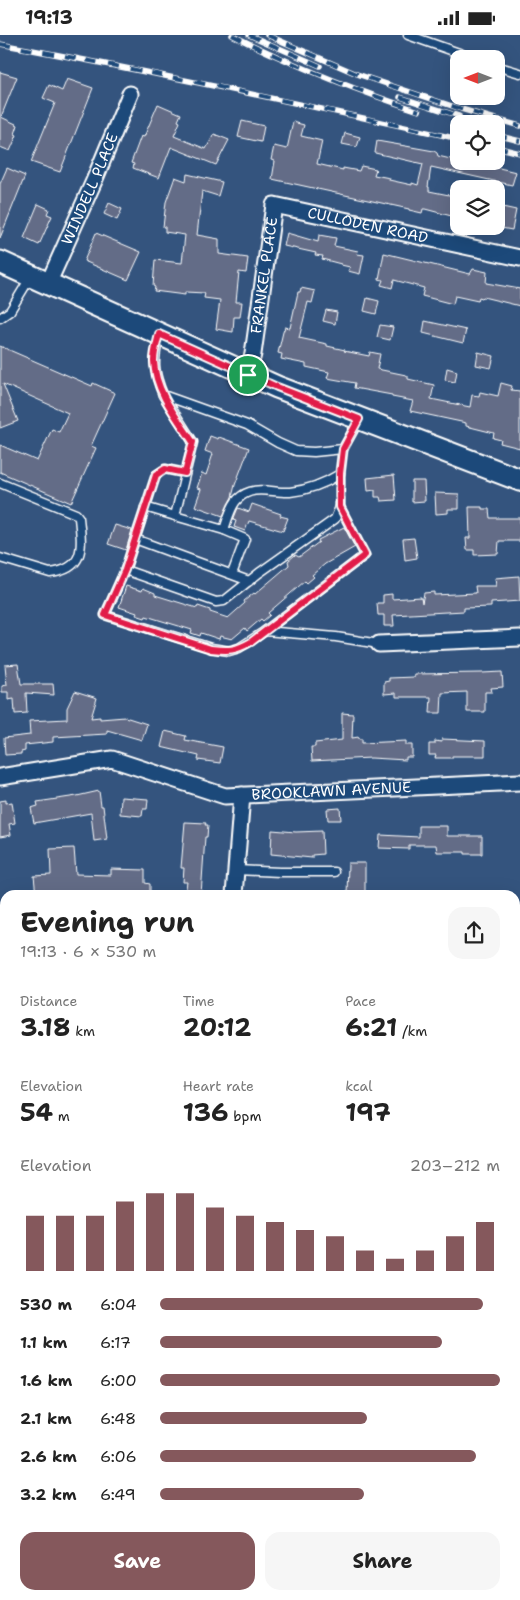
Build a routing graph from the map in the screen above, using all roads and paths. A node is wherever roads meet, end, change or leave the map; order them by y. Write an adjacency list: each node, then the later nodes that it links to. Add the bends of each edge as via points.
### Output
1 (408, 35): 2 (lane)
2 (450, 50)
3 (505, 69): 4 (lane)
4 (520, 73)
5 (130, 94): 9 (street, WINDELL PLACE, via 94,181)
6 (274, 205): 7 (street, CULLODEN ROAD); 12 (street, FRANKEL PLACE)
7 (520, 258)
8 (0, 262): 9 (street)
9 (39, 280): 10 (lane); 11 (street)
10 (0, 318)
11 (159, 334): 12 (street); 13 (lane, via 154,359)
12 (248, 375): 14 (street)
13 (163, 395): 15 (lane, via 247,425 296,451); 16 (lane, via 193,442)
14 (359, 419): 15 (lane); 18 (street)
15 (343, 449): 17 (lane)
16 (185, 473): 20 (lane, via 165,469 156,475); 22 (lane)
17 (340, 474): 21 (lane); 23 (lane, via 322,485 302,490 257,489 246,493 236,500)
18 (520, 480)
19 (0, 483): 25 (lane, via 76,514 81,551 74,564 50,573)
20 (145, 507): 22 (lane); 24 (lane)
21 (340, 507): 28 (lane, via 335,519); 29 (lane, via 365,555)
22 (175, 516): 23 (lane)
23 (224, 530): 27 (lane, via 245,539)
24 (135, 539): 26 (lane); 27 (lane)
25 (0, 558)
26 (125, 570): 28 (lane, via 216,602 224,601); 29 (lane, via 105,615 211,649 229,651 239,649)
27 (232, 574): 28 (lane)
28 (249, 581)
29 (266, 631): 31 (lane)
30 (520, 638): 31 (street)
31 (379, 644)
32 (0, 777): 34 (street, via 112,759 225,796)
33 (520, 782): 34 (street, BROOKLAWN AVENUE)
34 (242, 795): 35 (street, BROOKLAWN AVENUE)
35 (236, 869): 36 (lane); 37 (street, BROOKLAWN AVENUE)
36 (334, 872)
37 (234, 890)

